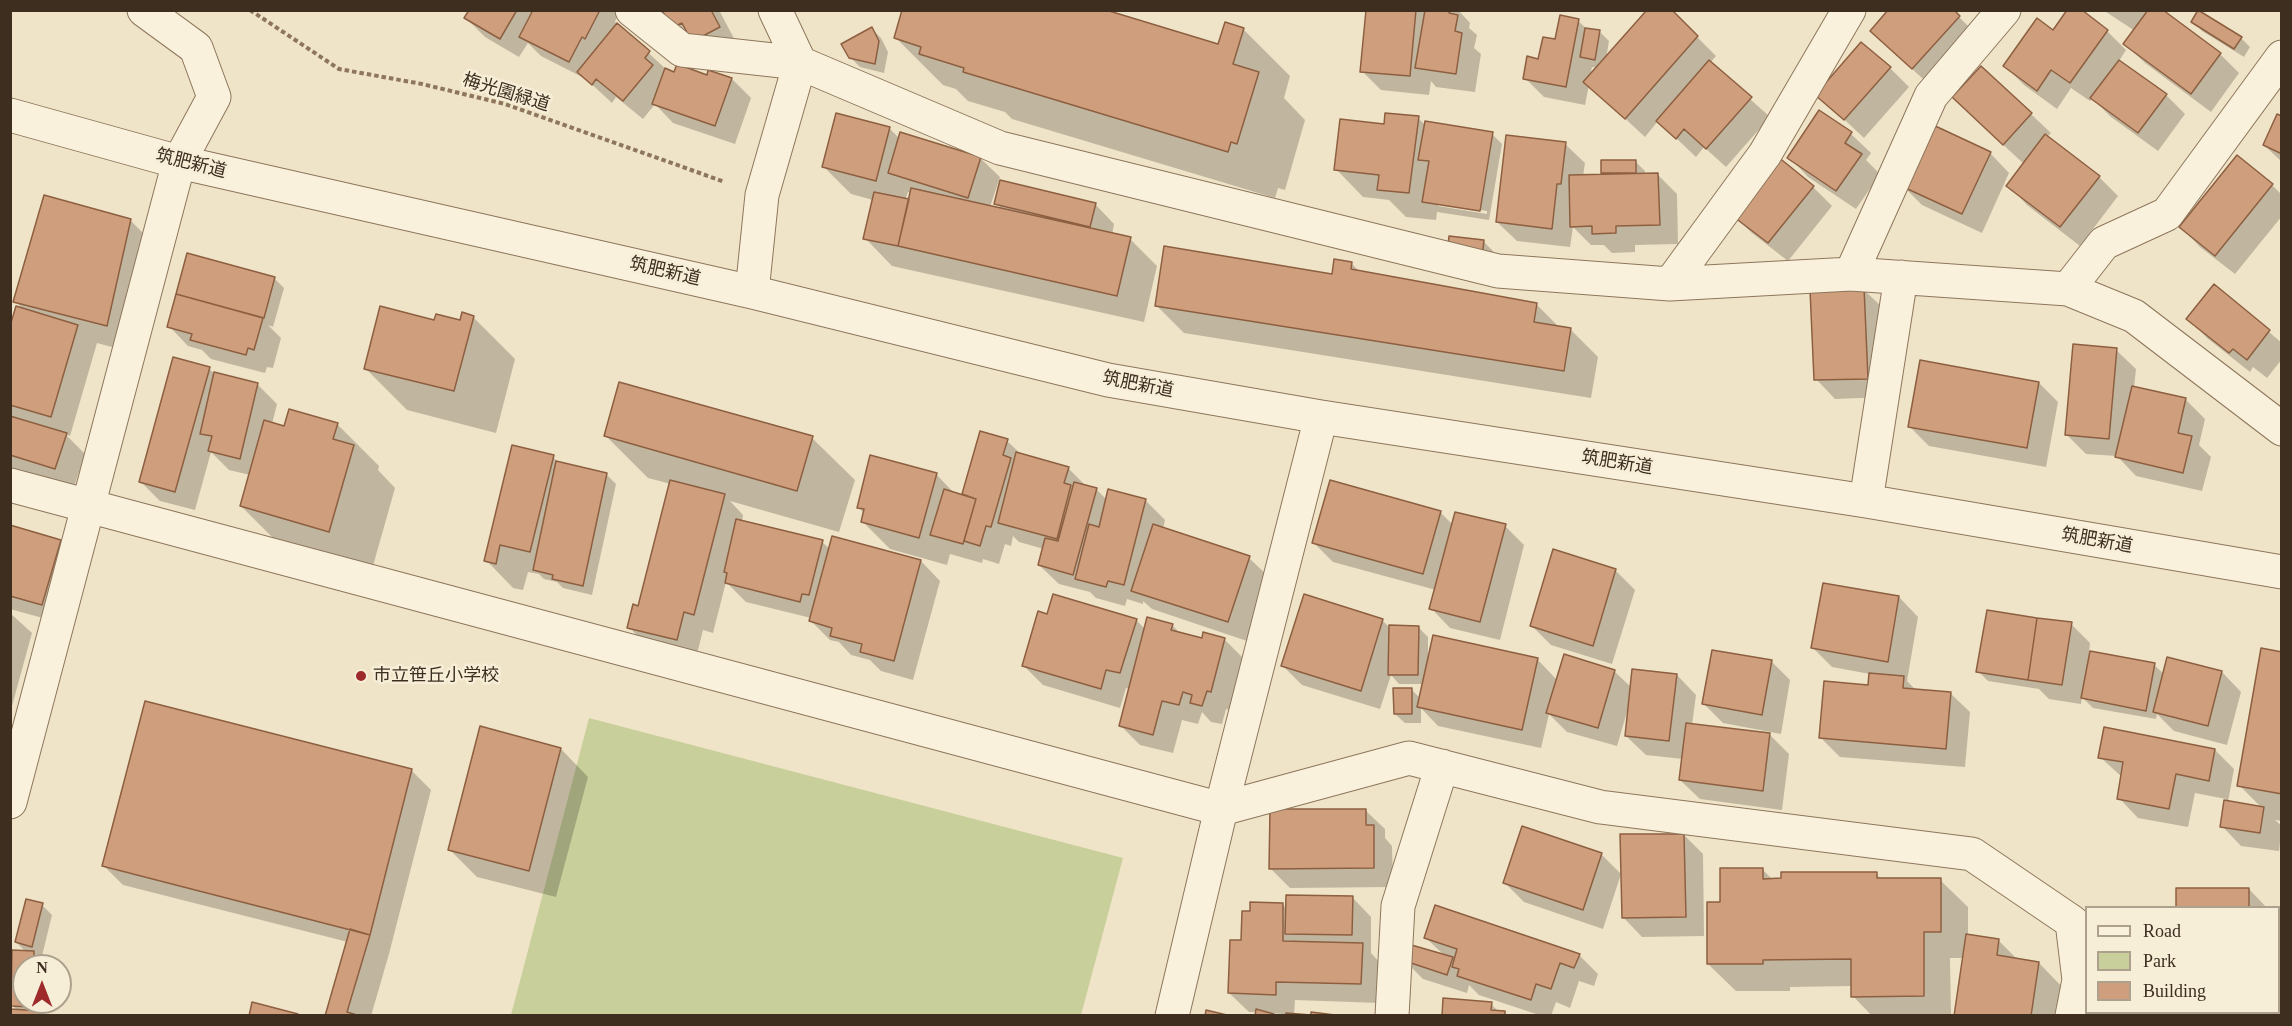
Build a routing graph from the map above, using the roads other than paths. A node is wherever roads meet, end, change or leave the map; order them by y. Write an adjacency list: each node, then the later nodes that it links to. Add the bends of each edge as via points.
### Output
1 (144, 10): 9 (street, via 196,48 214,98)
2 (632, 10): 7 (street, via 682,50)
3 (775, 10): 7 (street)
4 (1849, 10): 12 (street, via 1765,154)
5 (2004, 10): 10 (street, via 1931,96)
6 (2282, 57): 13 (street, via 2167,214 2104,243)
7 (800, 63): 12 (street, via 1000,148 1498,271); 14 (street, via 762,195)
8 (10, 115): 9 (street, 筑肥新道)
9 (179, 162): 14 (street, 筑肥新道); 19 (street)
10 (1851, 274): 11 (street); 12 (street)
11 (1901, 277): 13 (street); 18 (street)
12 (1670, 284)
13 (2068, 289): 16 (street, via 2134,316)
14 (752, 292): 15 (street, 筑肥新道, via 1108,380)
15 (1321, 417): 18 (street, 筑肥新道); 23 (street)
16 (2282, 429)
17 (10, 485): 19 (street)
18 (1866, 501): 20 (street, 筑肥新道)
19 (89, 506): 22 (street); 23 (street)
20 (2282, 572)
21 (1442, 766): 23 (street, via 1409,758); 25 (street, via 1398,906); 26 (street, via 1600,807 1972,854 2072,922 2079,980)
22 (11, 801)
23 (1221, 808): 24 (street)
24 (1172, 1016)
25 (1392, 1016)
26 (2073, 1016)

